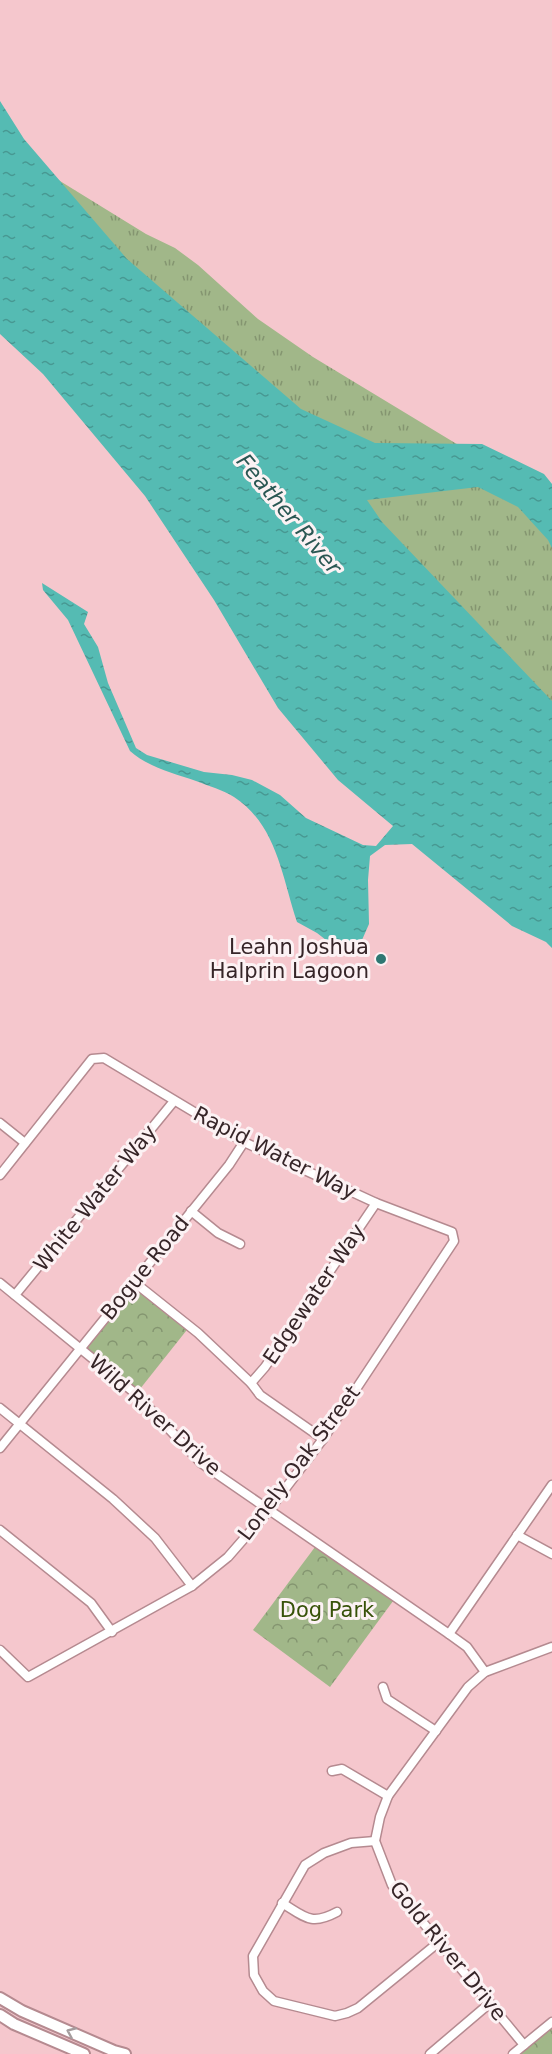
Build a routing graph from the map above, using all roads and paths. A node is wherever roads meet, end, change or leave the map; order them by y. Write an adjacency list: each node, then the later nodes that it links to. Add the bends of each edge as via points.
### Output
1 (174, 1101): 3 (street, Rapid Water Way); 4 (street, Rapid Water Way, via 105,1058 92,1059); 12 (street, White Water Way)
2 (0, 1123): 4 (street)
3 (244, 1142): 6 (street, Rapid Water Way); 7 (street, Bogue Road)
4 (25, 1143): 5 (street)
5 (0, 1175)
6 (376, 1203): 8 (street, Rapid Water Way); 14 (street, Edgewater Way)
7 (191, 1211): 9 (street, via 218,1233); 10 (street, Bogue Road)
8 (452, 1232): 17 (street, Lonely Oak Street, via 454,1241)
9 (240, 1244)
10 (134, 1282): 13 (street, Bogue Road); 14 (street, via 198,1333)
11 (0, 1283): 12 (street, Wild River Drive)
12 (15, 1295): 13 (street, Wild River Drive)
13 (80, 1348): 16 (street, Bogue Road); 20 (street, Wild River Drive, via 136,1394 201,1463)
14 (251, 1383): 17 (street, via 260,1395)
15 (0, 1408): 16 (street)
16 (20, 1424): 18 (street, Bogue Road); 24 (street, via 155,1538)
17 (323, 1439): 20 (street, Lonely Oak Street)
18 (0, 1448)
19 (552, 1485): 22 (street)
20 (269, 1510): 24 (street, Lonely Oak Street, via 228,1557); 26 (street, Wild River Drive)
21 (0, 1530): 25 (street, via 90,1603)
22 (517, 1535): 23 (street); 26 (street)
23 (552, 1554)
24 (192, 1586): 25 (street, Lonely Oak Street)
25 (112, 1632): 28 (street, Lonely Oak Street, via 28,1677)
26 (449, 1634): 29 (street, Wild River Drive, via 467,1647)
27 (552, 1647): 29 (street)
28 (0, 1650)
29 (485, 1672): 31 (street, via 468,1687)
30 (383, 1688): 31 (street, via 387,1699)
31 (436, 1731): 33 (street)
32 (332, 1771): 33 (street, via 342,1769)
33 (388, 1796): 34 (street)
34 (375, 1841): 35 (street, via 351,1843 305,1865); 37 (street, Gold River Drive, via 392,1885)
35 (282, 1903): 36 (street, via 307,1918 321,1920); 37 (street, via 253,1956 254,1975 274,2001 334,2016 358,2008)
36 (337, 1912)
37 (440, 1942): 39 (street, Gold River Drive)
38 (0, 1998): 44 (street, one-way to 38)
39 (490, 2003): 42 (street, Gold River Drive); 45 (street)
40 (0, 2015): 43 (street)
41 (552, 2022): 42 (street)
42 (525, 2045): 46 (street)
43 (84, 2054)
44 (125, 2054)
45 (430, 2054)
46 (513, 2054)

